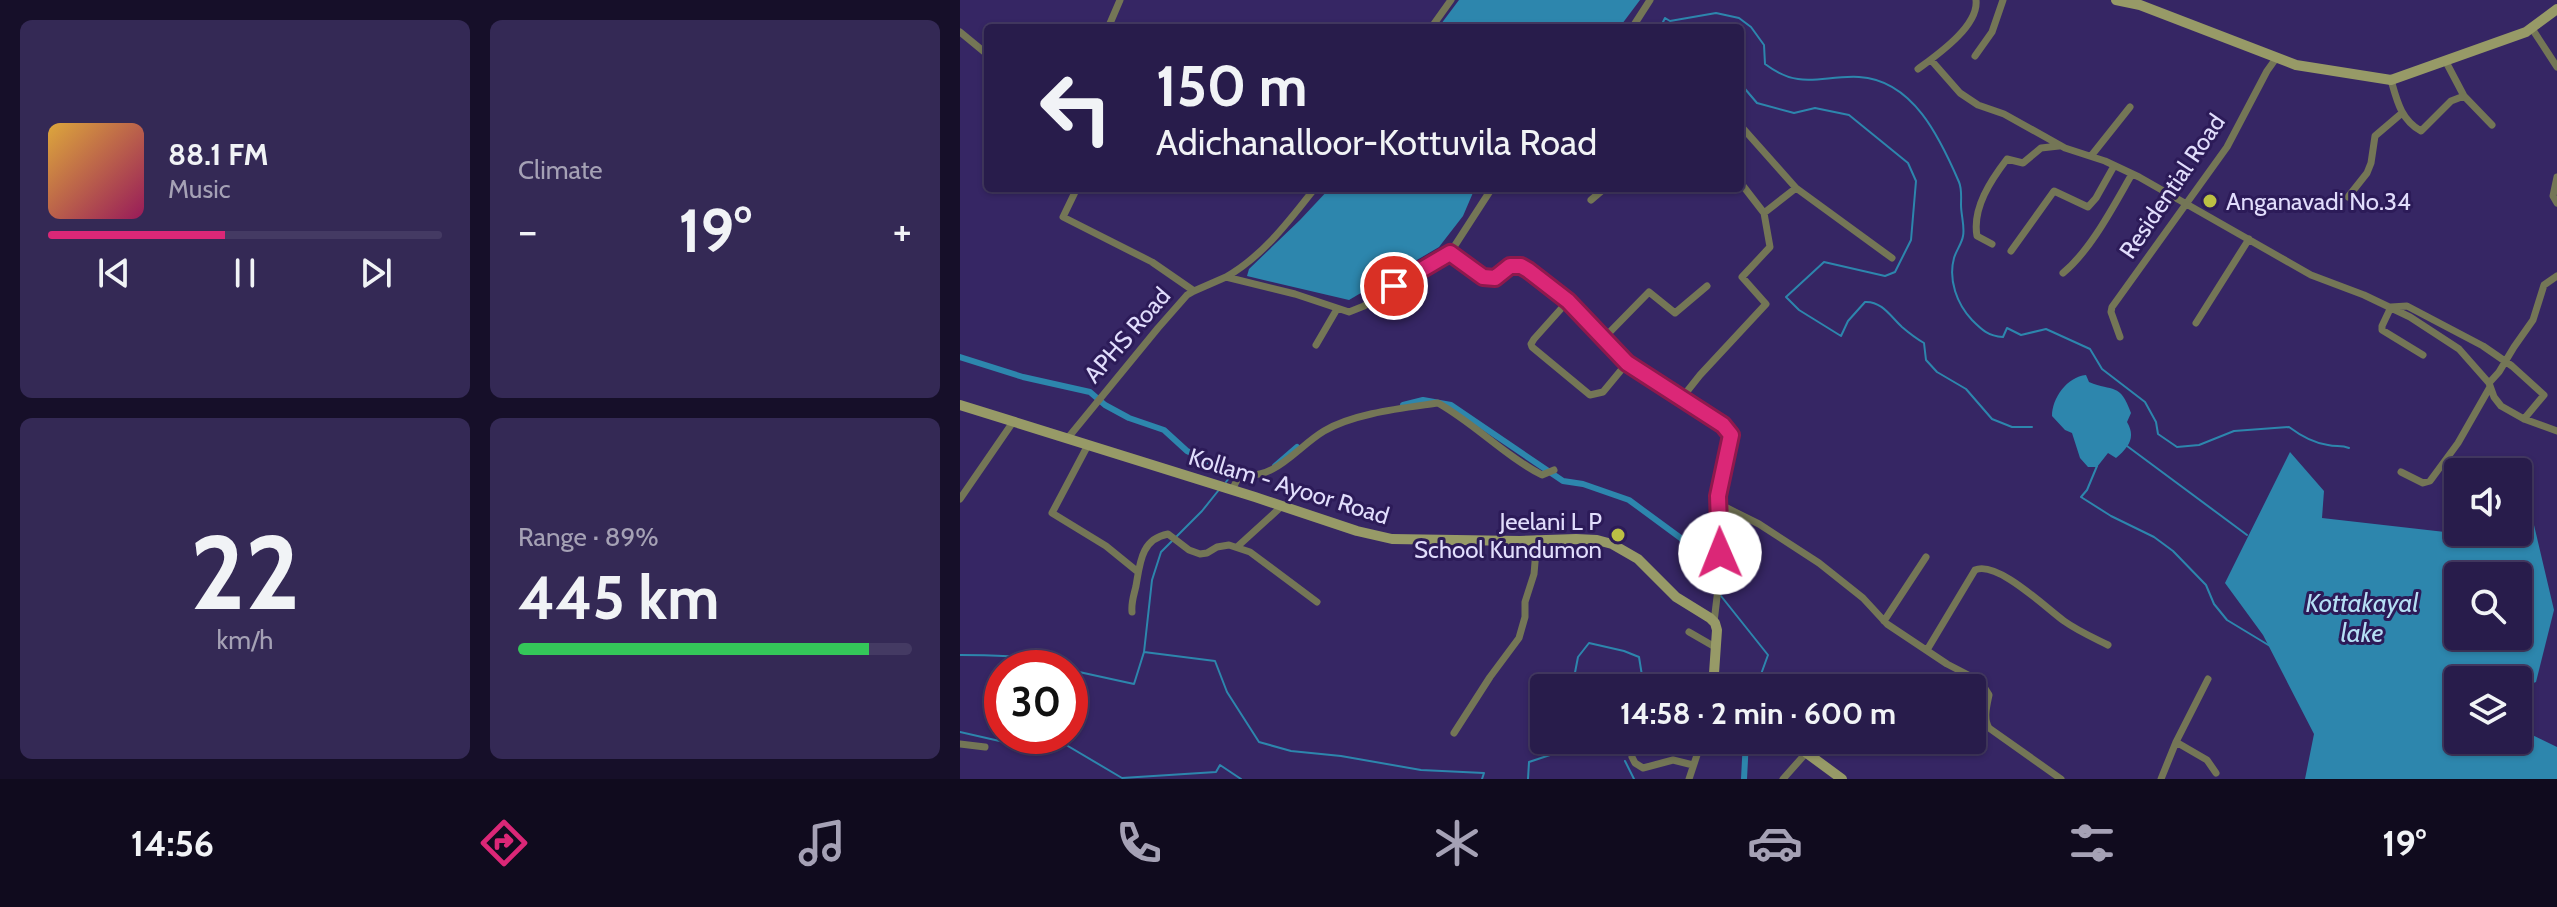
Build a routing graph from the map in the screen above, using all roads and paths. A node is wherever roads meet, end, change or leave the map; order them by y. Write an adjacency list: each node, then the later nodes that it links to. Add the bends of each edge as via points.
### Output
1 (1120, 0): 8 (street)
2 (1451, 0): 9 (street)
3 (1650, 0): 10 (street)
4 (1976, 0): 16 (street, via 1964,29)
5 (2003, 0): 14 (street, via 1992,32)
6 (2116, 0): 15 (main road)
7 (2557, 9): 11 (main road)
8 (1110, 24)
9 (1434, 24)
10 (1635, 24)
11 (2531, 27): 17 (main road); 18 (street)
12 (960, 32): 13 (street)
13 (984, 52)
14 (1975, 56)
15 (2277, 57): 20 (main road, via 2296,65); 39 (street, Residential Road, via 2227,147)
16 (1931, 60): 19 (street); 26 (street, via 1978,105)
17 (2445, 60): 20 (main road); 21 (street)
18 (2557, 67)
19 (1918, 69)
20 (2391, 80): 23 (street)
21 (2464, 96): 23 (street, via 2451,101 2421,131); 24 (street)
22 (2130, 107): 27 (street)
23 (2402, 113): 37 (street, via 2377,133 2367,173)
24 (2492, 125)
25 (1744, 130): 32 (street)
26 (2061, 146): 27 (street); 43 (street, via 2041,148 2023,163 2007,159 1988,184 1975,225 1977,236)
27 (2091, 156): 28 (street)
28 (2114, 166): 29 (street); 44 (street, via 2088,207 2054,191)
29 (2132, 174): 39 (street); 47 (street, via 2092,239)
30 (2557, 177): 40 (street)
31 (1744, 187): 41 (street)
32 (1796, 188): 41 (street); 46 (street)
33 (1075, 192): 51 (street, via 1063,217 1152,262)
34 (1312, 192): 49 (street, APHS Road, via 1259,253)
35 (1489, 192): 45 (street)
36 (1600, 192): 38 (street)
37 (2348, 197)
38 (1591, 200)
39 (2188, 203): 42 (street); 56 (street, Residential Road, via 2112,307)
40 (2557, 203)
41 (1764, 213): 63 (street, via 1770,247 1742,277 1766,304)
42 (2249, 239): 53 (street, via 2324,281); 55 (street)
43 (1992, 244)
44 (2011, 251)
45 (1450, 253): 52 (street, via 1483,277 1495,278 1510,266 1521,266); 54 (street, via 1356,310)
46 (1892, 258)
47 (2063, 273)
48 (2557, 276): 60 (street, via 2544,285 2533,320)
49 (1226, 277): 51 (street, APHS Road); 54 (street)
50 (1707, 286): 57 (street, via 1675,313 1649,292)
51 (1194, 291): 68 (street, APHS Road)
52 (1568, 301): 57 (street); 61 (street, via 1532,347 1590,395 1603,392)
53 (2391, 307): 59 (street, via 2382,330); 60 (street, via 2416,310); 62 (street, via 2459,349)
54 (1337, 309): 58 (street)
55 (2196, 323)
56 (2120, 337)
57 (1603, 339): 61 (street)
58 (1316, 345)
59 (2423, 355)
60 (2506, 362): 62 (street); 65 (street, via 2544,395)
61 (1627, 363): 63 (street)
62 (2490, 385): 65 (street, via 2501,406); 71 (street, via 2430,481)
63 (1681, 399): 74 (street, via 1731,435)
64 (960, 405): 66 (main road, Kollam - Ayoor Road)
65 (2524, 419): 67 (street)
66 (1013, 422): 68 (main road, Kollam - Ayoor Road); 73 (street)
67 (2557, 431)
68 (1067, 439): 69 (main road, Kollam - Ayoor Road)
69 (1088, 445): 72 (main road, Kollam - Ayoor Road); 79 (street, via 1052,513)
70 (1554, 470): 72 (street, via 1542,475 1529,469 1438,403 1352,419 1325,430 1267,473 1240,474)
71 (2401, 472)
72 (1232, 490): 75 (main road, Kollam - Ayoor Road)
73 (960, 499)
74 (1719, 504): 82 (street, via 1819,563); 83 (street)
75 (1282, 506): 76 (main road, Kollam - Ayoor Road, via 1392,539); 77 (street)
76 (1537, 539): 83 (main road, Kollam - Ayoor Road, via 1612,544); 90 (street, via 1519,638)
77 (1237, 547): 79 (street, via 1200,554 1168,534 1143,551); 80 (street)
78 (1926, 557): 82 (street)
79 (1138, 572): 81 (street)
80 (1317, 602)
81 (1132, 612)
82 (1884, 621): 87 (street)
83 (1714, 622): 86 (main road)
84 (1689, 632): 86 (street)
85 (2108, 645): 87 (street, via 2065,622 2017,584 1980,567)
86 (1715, 647): 88 (main road)
87 (1927, 650): 103 (street, via 1982,684 1989,695 1989,728)
88 (1714, 674)
89 (2208, 679): 91 (street)
90 (1454, 733)
91 (2176, 742): 99 (street, via 2207,760); 104 (street)
92 (960, 744): 93 (street)
93 (984, 747)
94 (1697, 754): 98 (street)
95 (1805, 754): 101 (street)
96 (1810, 754): 102 (main road)
97 (1632, 757): 98 (street, via 1643,768 1673,760)
98 (1693, 765): 100 (street)
99 (2216, 773)
100 (1689, 779)
101 (1783, 779)
102 (1842, 779)
103 (2061, 779)
104 (2161, 779)

